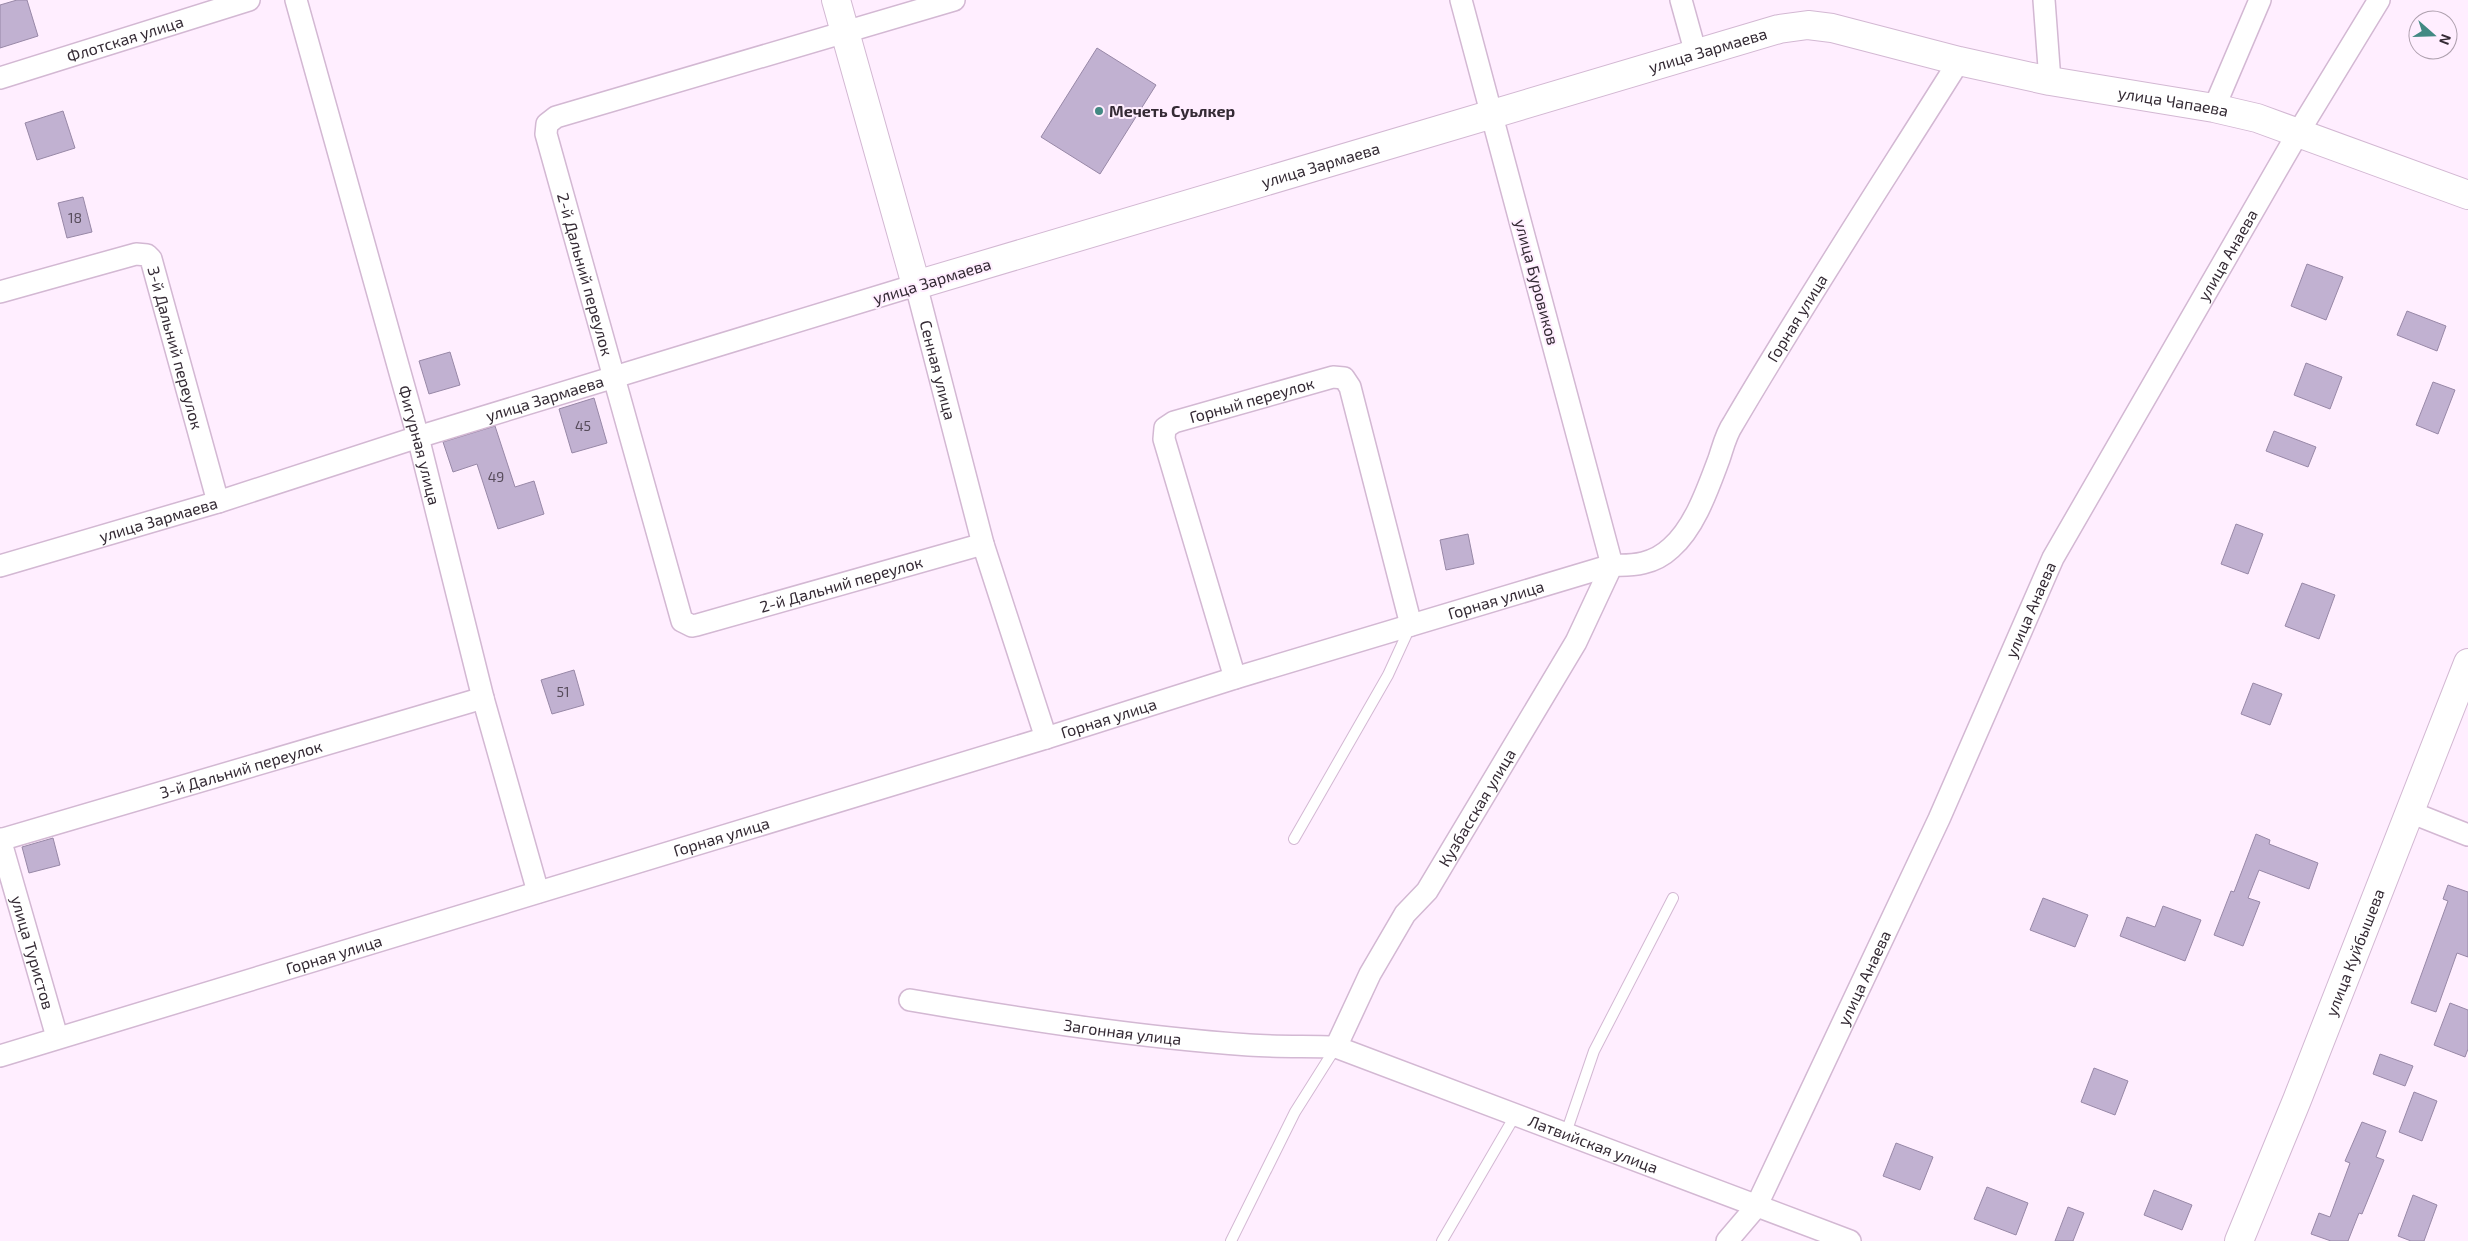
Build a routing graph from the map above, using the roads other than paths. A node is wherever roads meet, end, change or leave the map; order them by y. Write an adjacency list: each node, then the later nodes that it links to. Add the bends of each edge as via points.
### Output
1 (249, 0): 14 (street, Флотская улица)
2 (296, 0): 23 (street, Фигурная улица)
3 (836, 0): 10 (street, Сенная улица)
4 (954, 0): 10 (street, 2-й Дальний переулок)
5 (1461, 0): 17 (street, улица Буровиков)
6 (1681, 0): 12 (street)
7 (2044, 0): 15 (street)
8 (2260, 0): 16 (street)
9 (2379, 0): 18 (street, улица Анаева)
10 (846, 32): 20 (street, Сенная улица); 22 (street, 2-й Дальний переулок, via 556,117 548,124 546,134)
11 (1869, 38): 12 (street, улица Зармаева, via 1808,25 1779,29); 13 (street, улица Чапаева)
12 (1696, 54): 17 (street, улица Зармаева)
13 (1960, 61): 15 (street, улица Чапаева); 26 (street, Горная улица, via 1731,426 1712,479 1688,527 1672,548 1653,561 1631,566)
14 (0, 78)
15 (2050, 80): 16 (street, улица Чапаева)
16 (2214, 108): 18 (street, улица Чапаева, via 2257,118)
17 (1493, 116): 20 (street, улица Зармаева); 26 (street, улица Буровиков)
18 (2298, 133): 19 (street, улица Чапаева); 45 (street, улица Анаева, via 2053,558 1939,819)
19 (2468, 195)
20 (916, 285): 22 (street, улица Зармаева); 25 (street, Сенная улица)
21 (0, 292): 24 (street, 3-й Дальний переулок, via 136,254 147,255 151,259)
22 (614, 379): 23 (street, улица Зармаева); 25 (street, 2-й Дальний переулок, via 680,616 686,624 697,626)
23 (418, 437): 24 (street, улица Зармаева); 31 (street, Фигурная улица)
24 (218, 502): 27 (street, улица Зармаева)
25 (984, 544): 32 (street, Сенная улица)
26 (1612, 565): 28 (street, Горная улица); 41 (street, Кузбасская улица, via 1576,642 1427,892 1405,914 1370,974)
27 (0, 566)
28 (1411, 625): 30 (street, Горная улица); 30 (street, Горный переулок, via 1350,387 1344,378 1333,377 1174,422 1165,428 1164,439); 36 (lane, via 1388,675)
29 (2468, 663): 33 (street, улица Куйбышева)
30 (1234, 678): 32 (street, Горная улица)
31 (483, 698): 35 (street, 3-й Дальний переулок); 37 (street, Фигурная улица)
32 (1046, 738): 37 (street, Горная улица)
33 (2410, 812): 34 (street); 50 (street, улица Куйбышева)
34 (2468, 835)
35 (0, 839): 40 (street, улица Туристов)
36 (1294, 839)
37 (538, 892): 40 (street, Горная улица)
38 (1673, 898): 44 (lane, via 1594,1051)
39 (910, 1000): 41 (street, Загонная улица, via 1042,1022 1190,1041)
40 (57, 1037): 42 (street, Горная улица)
41 (1336, 1047): 43 (street, Латвийская улица); 46 (lane, via 1295,1112)
42 (0, 1056)
43 (1516, 1114): 44 (street, Латвийская улица); 47 (lane)
44 (1566, 1133): 45 (street, Латвийская улица)
45 (1756, 1207): 48 (street, улица Анаева); 49 (street, Латвийская улица)
46 (1232, 1241)
47 (1442, 1241)
48 (1727, 1241)
49 (1850, 1241)
50 (2239, 1241)

